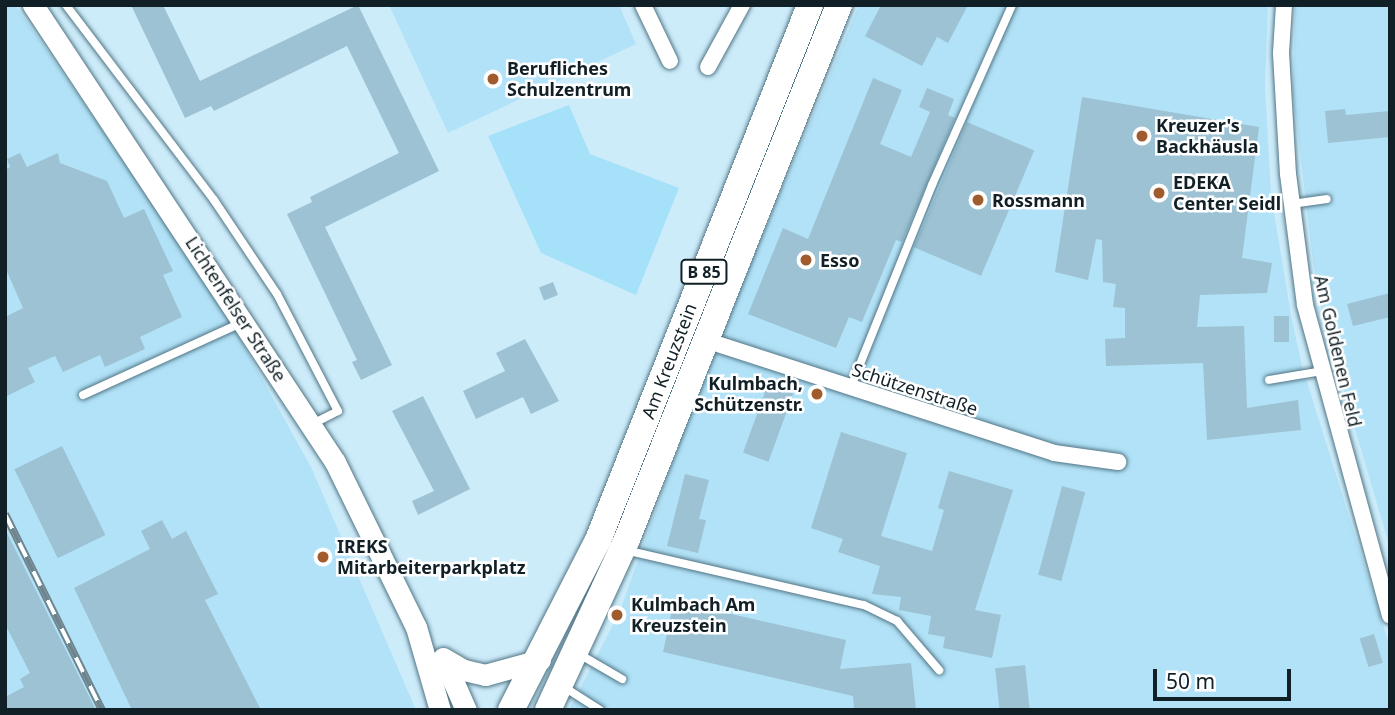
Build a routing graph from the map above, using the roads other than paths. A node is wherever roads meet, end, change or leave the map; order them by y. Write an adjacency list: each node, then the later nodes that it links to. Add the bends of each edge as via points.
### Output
1 (33, 5): 13 (street, Lichtenfelser Straße)
2 (66, 5): 19 (lane, via 214,200 277,295 338,411)
3 (643, 5): 9 (street)
4 (742, 5): 10 (street)
5 (810, 5): 26 (main road, Am Kreuzstein / B 85, via 598,540)
6 (839, 5): 14 (main road, Am Kreuzstein / B 85)
7 (1012, 5): 17 (lane, via 932,185)
8 (1284, 5): 12 (street, Am Goldenen Feld, via 1281,53)
9 (670, 61)
10 (708, 67)
11 (1327, 199): 12 (lane)
12 (1292, 204): 15 (street, Am Goldenen Feld, via 1305,305)
13 (243, 323): 18 (lane); 19 (street, Lichtenfelser Straße)
14 (705, 340): 17 (street, Schützenstraße); 21 (main road, Am Kreuzstein / B 85)
15 (1322, 371): 16 (lane); 22 (street, Am Goldenen Feld)
16 (1269, 380)
17 (850, 389): 20 (street, Schützenstraße, via 1054,453)
18 (83, 396)
19 (312, 424): 23 (street, Lichtenfelser Straße)
20 (1118, 462)
21 (622, 550): 24 (main road, Am Kreuzstein / B 85); 27 (lane, via 864,605 897,621)
22 (1388, 607)
23 (416, 627): 25 (street, Lichtenfelser Straße); 30 (street, Lichtenfelser Straße)
24 (578, 653): 28 (lane); 29 (main road, Am Kreuzstein / B 85)
25 (443, 658): 26 (street, via 485,675); 31 (street, Lichtenfelser Straße)
26 (540, 660): 32 (main road, Am Kreuzstein / B 85)
27 (939, 670)
28 (622, 679)
29 (562, 686): 33 (main road, Am Kreuzstein / B 85); 34 (lane)
30 (440, 710)
31 (466, 710)
32 (511, 710)
33 (548, 710)
34 (600, 710)

